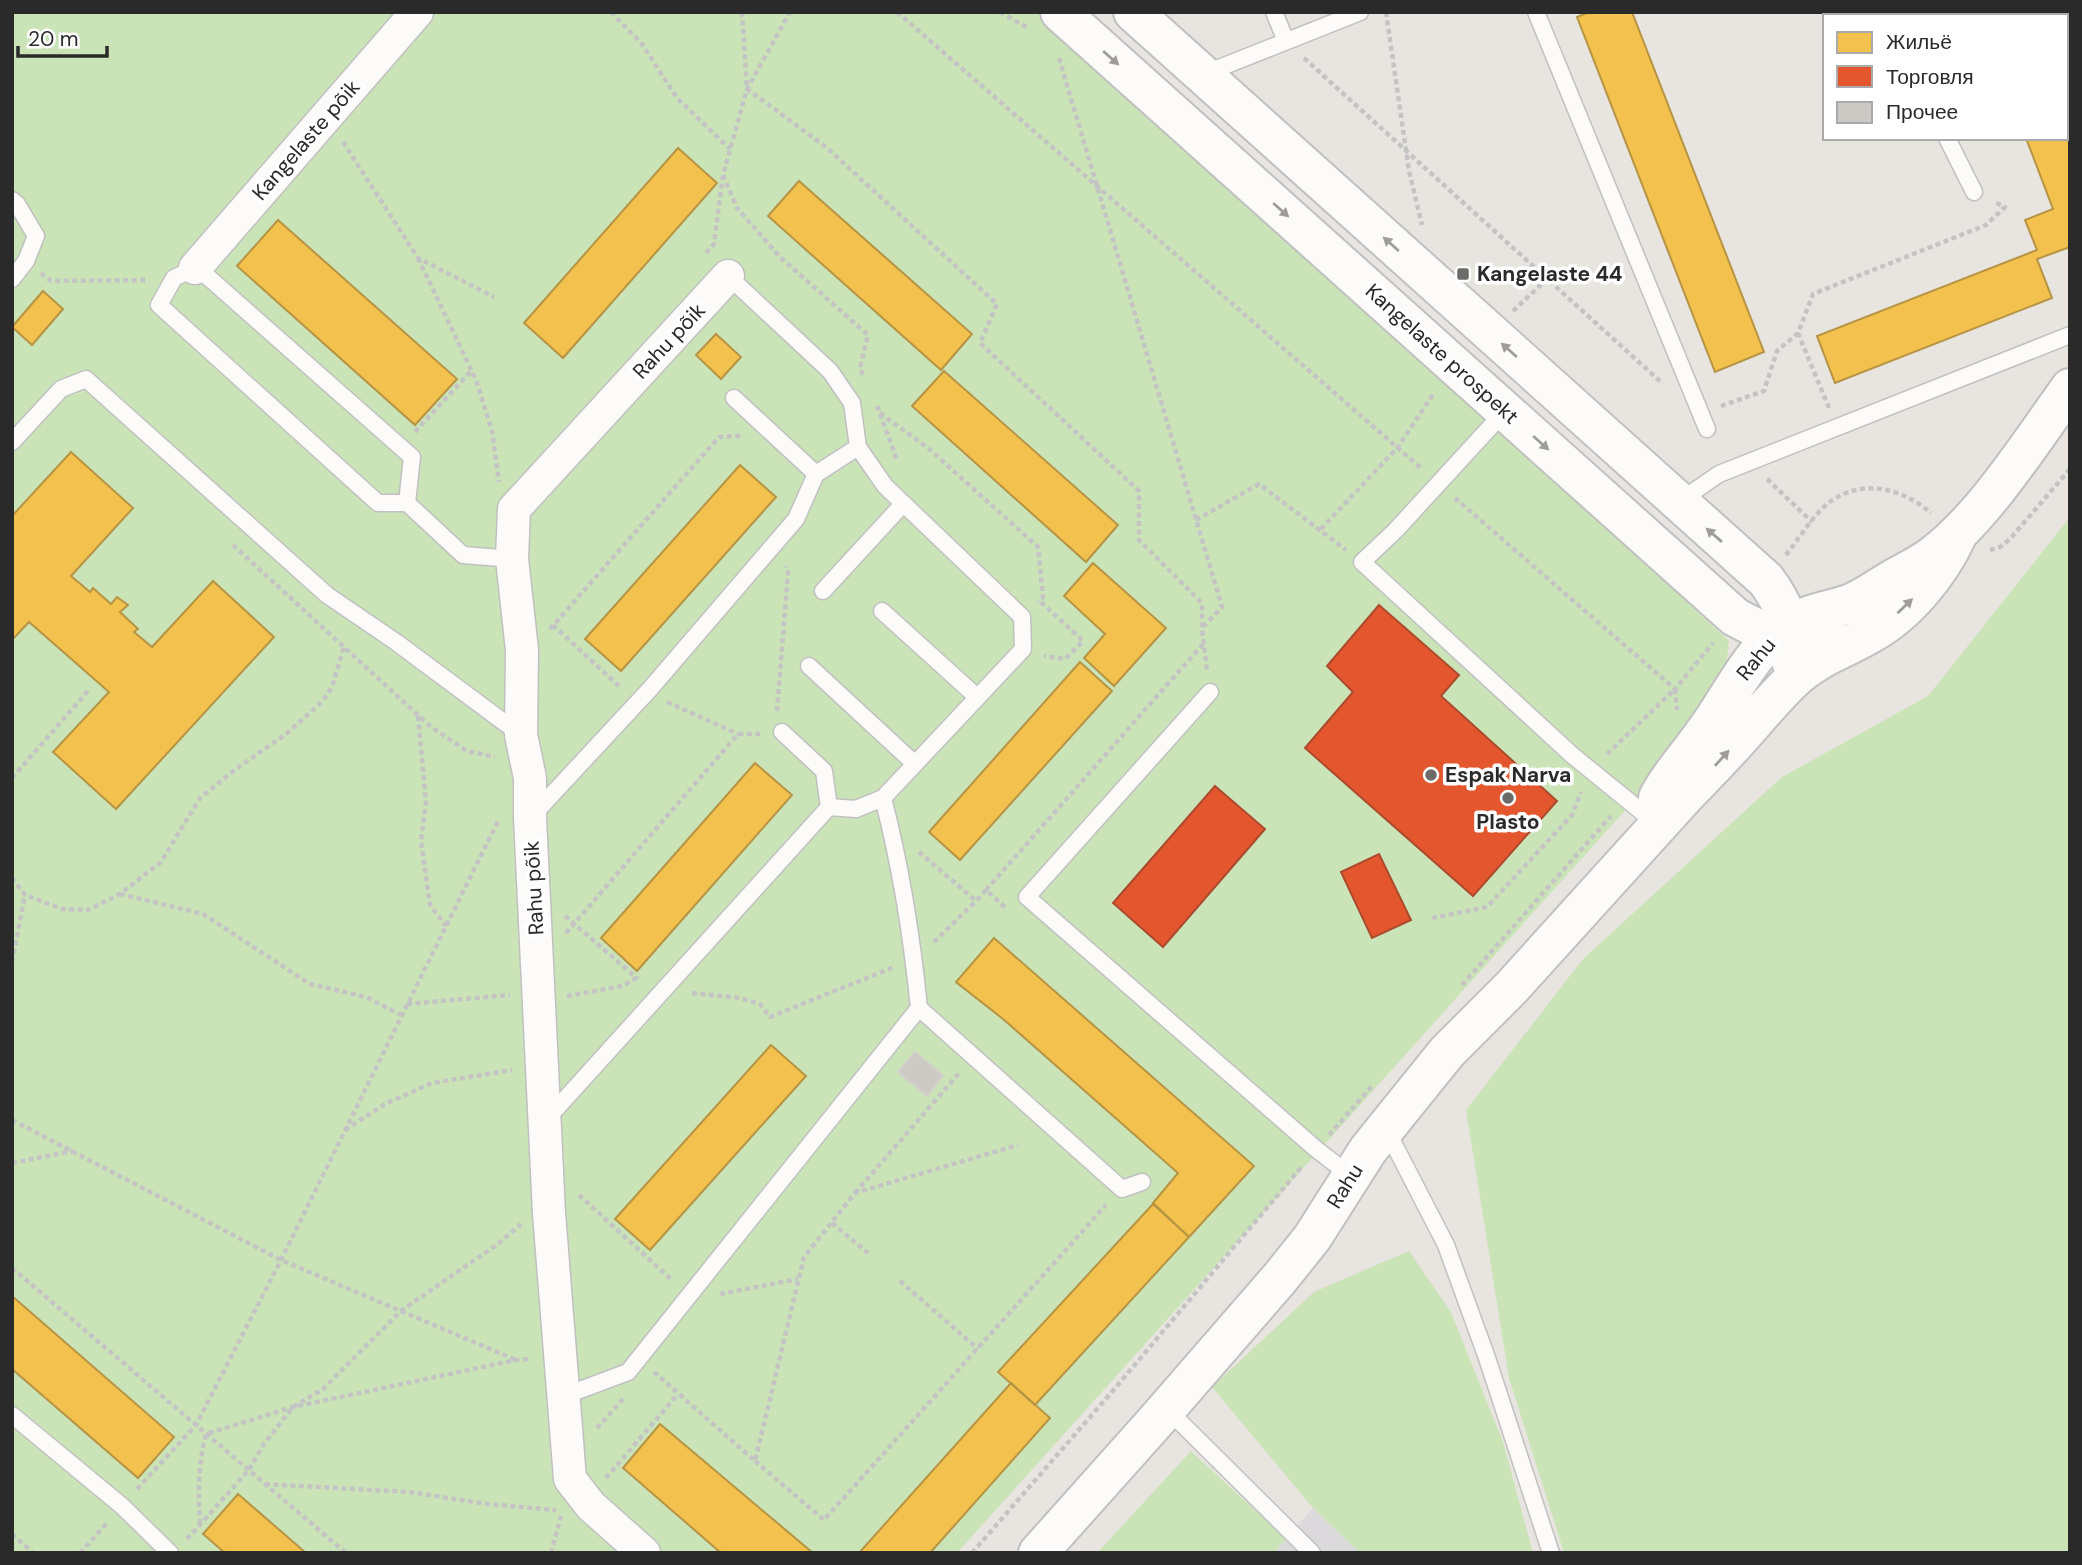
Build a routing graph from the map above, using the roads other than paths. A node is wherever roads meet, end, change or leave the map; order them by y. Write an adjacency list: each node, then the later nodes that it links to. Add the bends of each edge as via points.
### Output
1 (417, 12): 12 (street, Kangelaste põik)
2 (1133, 12): 8 (main road)
3 (1274, 12): 7 (lane)
4 (1360, 12): 7 (lane)
5 (1536, 12): 19 (lane)
6 (1050, 30): 18 (main road, Kangelaste prospekt, one-way to 18)
7 (1286, 41): 8 (lane)
8 (1202, 75): 25 (main road, one-way to 8)
9 (1948, 140): 10 (lane)
10 (1974, 192)
11 (12, 200): 14 (lane, via 36,236)
12 (185, 273): 23 (lane, via 412,457); 23 (lane, via 159,304 378,503)
13 (728, 276): 21 (lane, via 830,371 852,403); 27 (street, Rahu põik, via 514,509)
14 (12, 279)
15 (2070, 335): 25 (lane, via 1719,474)
16 (2070, 388): 26 (main road, Rahu)
17 (734, 398): 22 (lane)
18 (1505, 411): 32 (main road, Kangelaste prospekt, one-way to 32); 46 (lane, via 1362,562)
19 (1704, 422)
20 (12, 442): 41 (lane, via 61,389 86,379 327,595)
21 (858, 447): 22 (lane); 24 (lane)
22 (816, 474): 45 (lane, via 796,519 650,689)
23 (407, 503): 27 (lane, via 463,555)
24 (903, 503): 30 (lane); 39 (lane, via 1022,617 1023,649)
25 (1677, 503): 28 (main road, one-way to 25)
26 (1956, 536): 29 (main road, Rahu); 34 (main road, Rahu, one-way to 26, via 1871,634 1925,587)
27 (512, 559): 41 (street, Rahu põik, via 522,650)
28 (1766, 580): 29 (main road, via 1814,591 1863,589); 33 (main road, via 1778,596)
29 (1890, 581): 33 (main road, Rahu, via 1850,603 1816,612)
30 (823, 591)
31 (882, 611): 39 (lane)
32 (1735, 617): 33 (main road, Kangelaste prospekt, via 1755,628); 36 (main road, via 1743,644)
33 (1785, 633): 34 (main road, Kangelaste prospekt); 36 (main road, Rahu); 38 (main road, via 1792,654)
34 (1849, 644): 38 (main road, Rahu, via 1814,663)
35 (809, 666): 42 (lane)
36 (1741, 676): 46 (main road, Rahu, via 1664,786 1657,801)
37 (1210, 692): 50 (lane, via 1027,897)
38 (1779, 692): 46 (main road, Rahu, one-way to 38)
39 (977, 697): 42 (lane)
40 (782, 732): 44 (lane, via 824,771)
41 (521, 735): 45 (street, Rahu põik, via 530,778)
42 (915, 764): 43 (lane)
43 (883, 798): 44 (lane, via 856,809); 47 (lane)
44 (829, 807): 48 (lane, via 556,1109)
45 (530, 818): 48 (street, Rahu põik)
46 (1658, 825): 49 (main road, Rahu, via 1447,1052)
47 (919, 1008): 51 (lane, via 1122,1189); 52 (lane, via 628,1372)
48 (544, 1113): 52 (street, Rahu põik)
49 (1385, 1128): 50 (main road, Rahu); 59 (lane, via 1446,1245)
50 (1351, 1176): 53 (main road, Rahu, via 1312,1238)
51 (1142, 1182)
52 (564, 1396): 57 (street, Rahu põik, via 570,1479 592,1506)
53 (1167, 1409): 56 (lane); 58 (main road, Rahu)
54 (12, 1415): 55 (lane, via 121,1506)
55 (164, 1549)
56 (1308, 1551)
57 (644, 1553)
58 (1038, 1553)
59 (1551, 1553)

